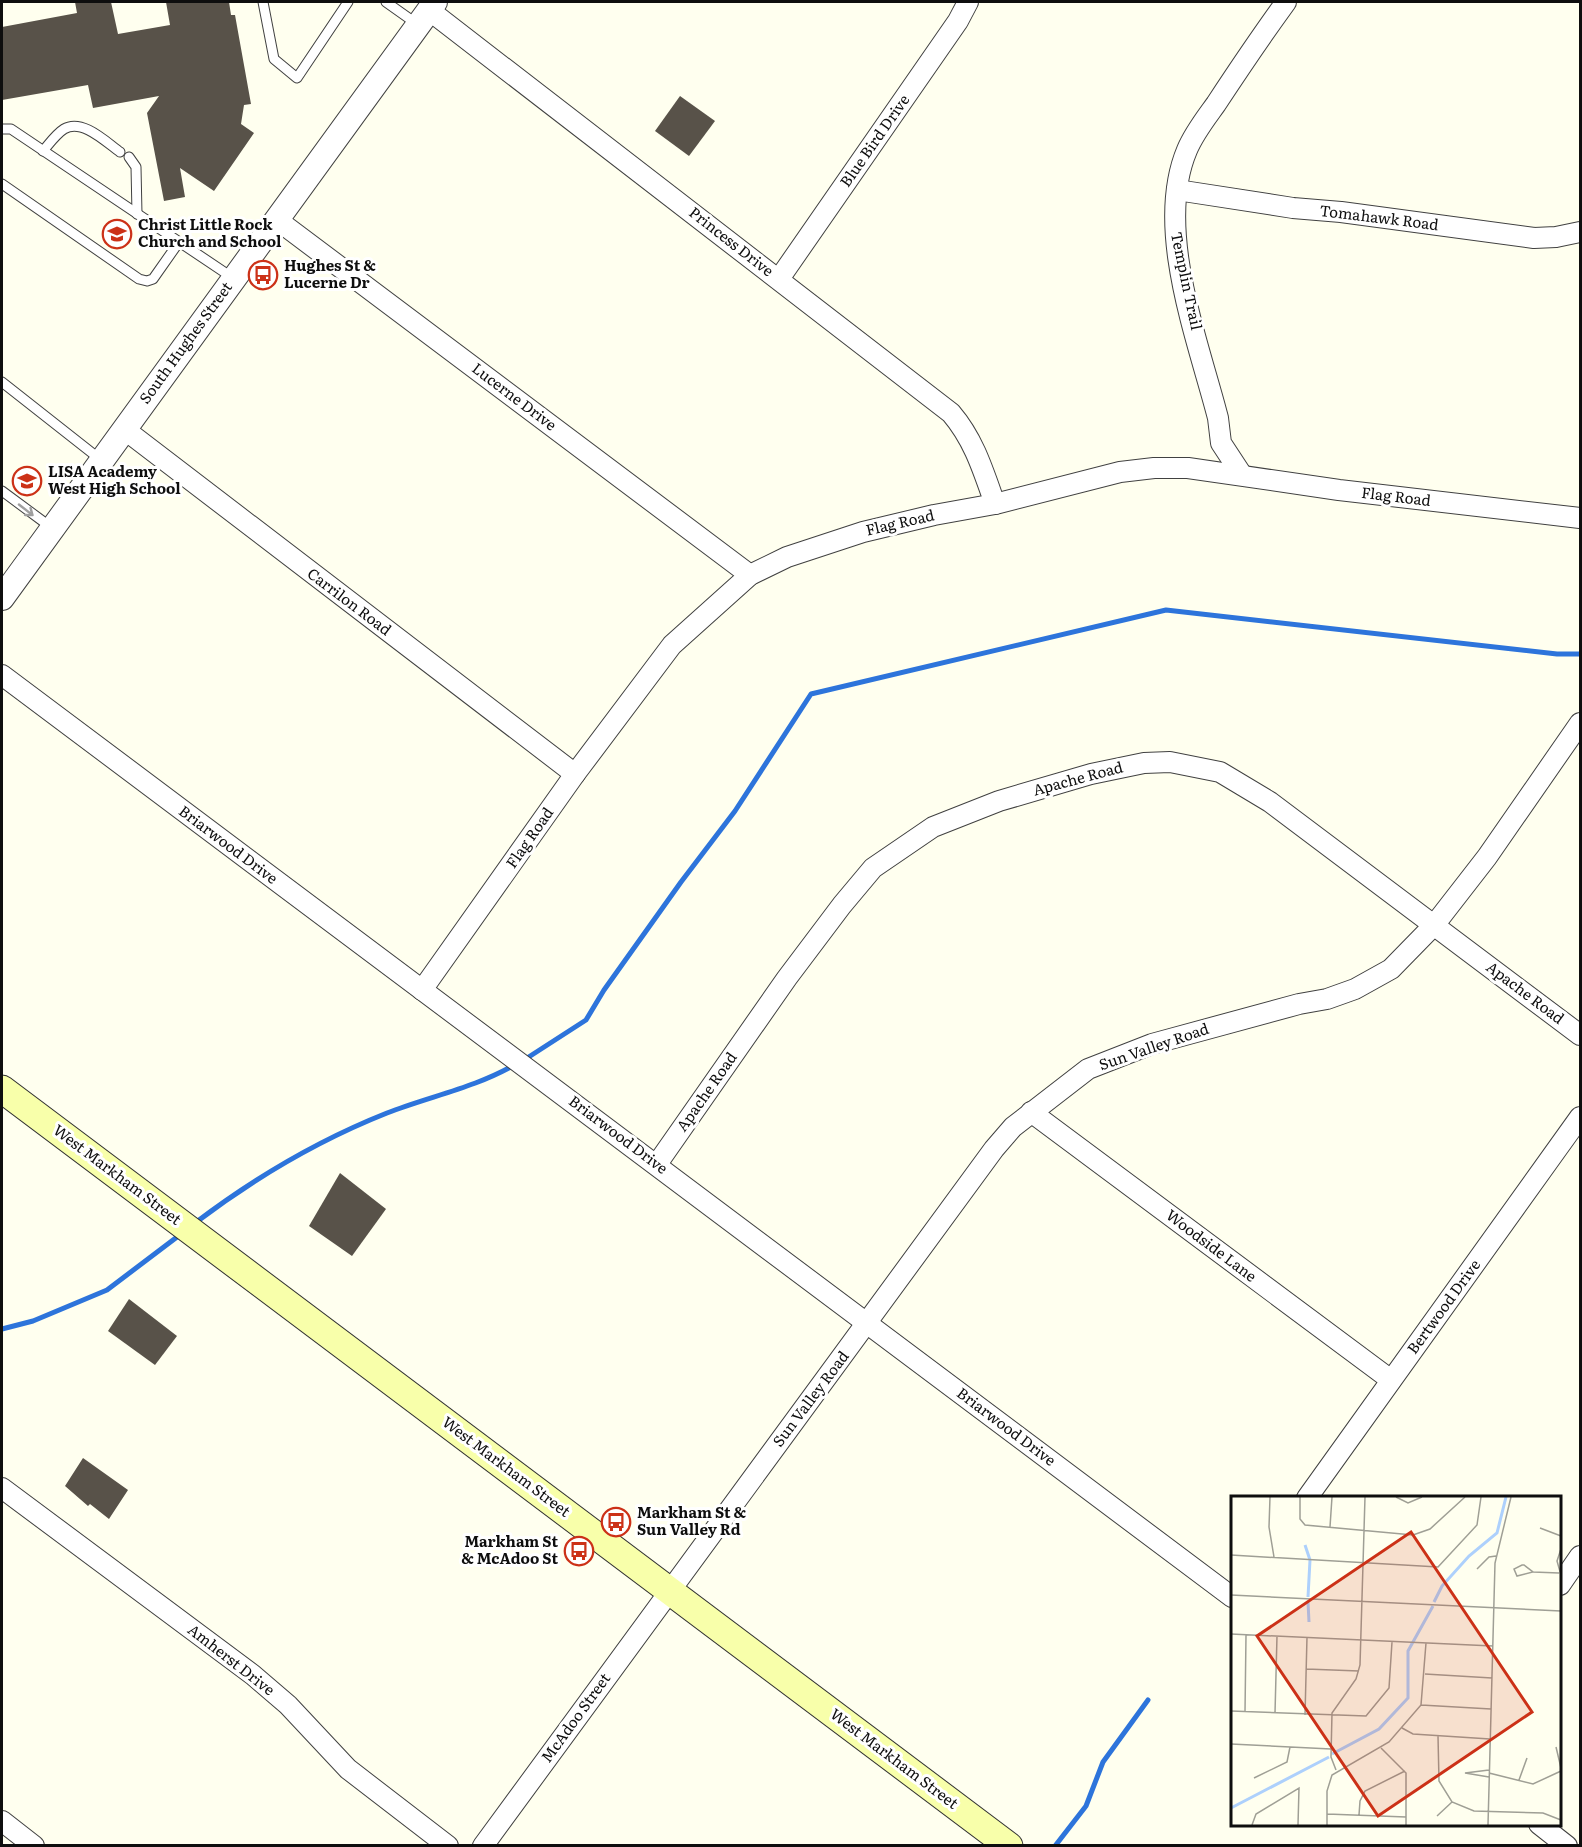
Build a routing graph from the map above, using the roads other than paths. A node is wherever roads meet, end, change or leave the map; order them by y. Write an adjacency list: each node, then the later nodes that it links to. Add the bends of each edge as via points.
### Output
1 (263, 2): 2 (lane, via 274,59 297,78)
2 (348, 2)
3 (386, 2): 6 (lane)
4 (968, 2): 16 (street, Blue Bird Drive)
5 (1286, 2): 10 (street, Templin Trail, via 1192,140 1180,169)
6 (428, 12): 12 (street, South Hughes Street); 16 (street, Princess Drive)
7 (2, 129): 8 (lane, via 11,129)
8 (43, 151): 11 (lane); 11 (lane, via 63,129 83,127 136,167)
9 (2, 184): 14 (lane, via 139,279 153,279)
10 (1177, 190): 13 (street, Tomahawk Road, via 1533,237); 20 (street, Templin Trail, via 1177,254 1221,443)
11 (137, 214): 14 (lane)
12 (276, 219): 15 (street, South Hughes Street); 25 (street, Lucerne Drive)
13 (1581, 232)
14 (179, 242): 15 (lane)
15 (233, 278): 18 (street, South Hughes Street)
16 (779, 279): 22 (street, Princess Drive, via 951,413 976,450)
17 (2, 382): 19 (lane)
18 (124, 429): 19 (street, South Hughes Street); 29 (street, Carrilon Road)
19 (101, 460): 24 (street, South Hughes Street)
20 (1242, 475): 22 (street, Flag Road, via 1188,468 1120,471); 23 (street, Flag Road)
21 (2, 491): 24 (lane, one-way to 24)
22 (995, 504): 25 (street, Flag Road, via 863,532 787,556)
23 (1581, 518)
24 (52, 528): 26 (street, South Hughes Street)
25 (750, 575): 29 (street, Flag Road, via 672,645)
26 (2, 598)
27 (2, 675): 31 (street, Briarwood Drive)
28 (1581, 723): 30 (street, Sun Valley Road)
29 (575, 774): 31 (street, Flag Road)
30 (1435, 924): 32 (street, Apache Road); 34 (street, Sun Valley Road, via 1391,969 1355,989 1152,1044 1088,1070); 36 (street, Apache Road, via 1270,802 1220,772 1170,762 1144,763 999,801 933,827 873,868 813,941)
31 (422, 990): 36 (street, Briarwood Drive)
32 (1581, 1035)
33 (2, 1089): 43 (main road, West Markham Street)
34 (1031, 1113): 37 (street, Sun Valley Road, via 994,1149); 38 (street, Woodside Lane)
35 (1581, 1117): 38 (street, Bertwood Drive)
36 (657, 1164): 37 (street, Briarwood Drive)
37 (868, 1323): 43 (street, Sun Valley Road); 44 (street, Briarwood Drive)
38 (1391, 1380): 40 (street, Bertwood Drive)
39 (2, 1488): 48 (street, Amherst Drive, via 253,1675 296,1713 348,1769)
40 (1308, 1496)
41 (1581, 1556): 42 (street)
42 (1561, 1584)
43 (669, 1590): 49 (street, McAdoo Street); 50 (main road, West Markham Street)
44 (1231, 1595)
45 (2, 1821): 47 (street)
46 (1542, 1826): 51 (street)
47 (34, 1845)
48 (448, 1845)
49 (483, 1845)
50 (1009, 1845)
51 (1567, 1845)

